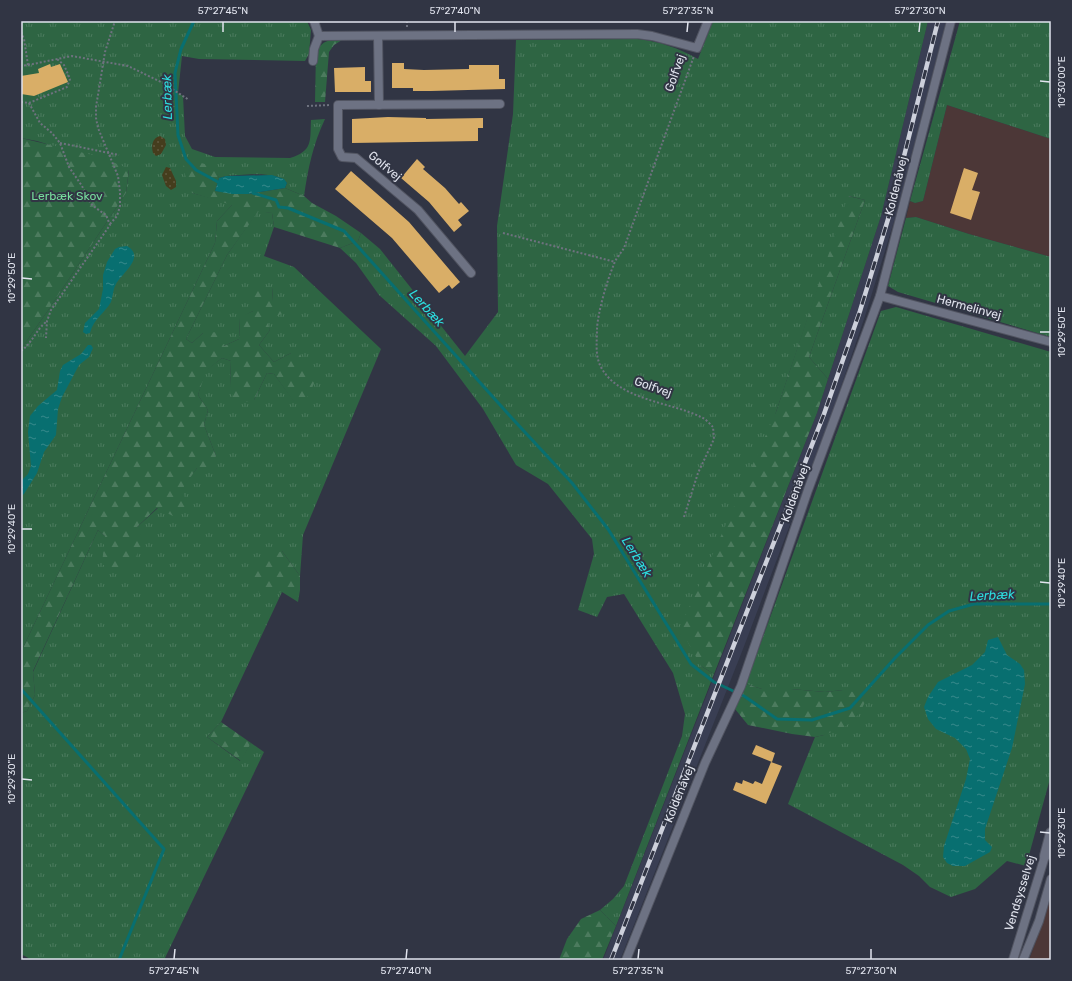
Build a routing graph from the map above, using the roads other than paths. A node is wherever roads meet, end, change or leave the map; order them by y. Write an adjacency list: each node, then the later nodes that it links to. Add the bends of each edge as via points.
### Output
1 (314, 21): 4 (street)
2 (708, 21): 5 (street, Golfvej, via 698,48 638,34)
3 (950, 21): 10 (street, Koldenåvej)
4 (319, 36): 5 (street, Golfvej); 6 (street)
5 (378, 36): 7 (street)
6 (313, 61)
7 (379, 104): 8 (street); 9 (street, Golfvej, via 338,105 338,149 342,157 356,158 418,210)
8 (500, 104)
9 (471, 273)
10 (880, 296): 11 (street, Hermelinvej); 15 (street, Koldenåvej, via 808,490 741,686 705,763)
11 (1051, 342)
12 (1051, 833): 13 (street, Vendsysselvej)
13 (1049, 858): 16 (street, Vendsysselvej)
14 (1051, 879): 17 (street, Vendsysselvej, via 1039,921)
15 (626, 960)
16 (1013, 960)
17 (1023, 960)

